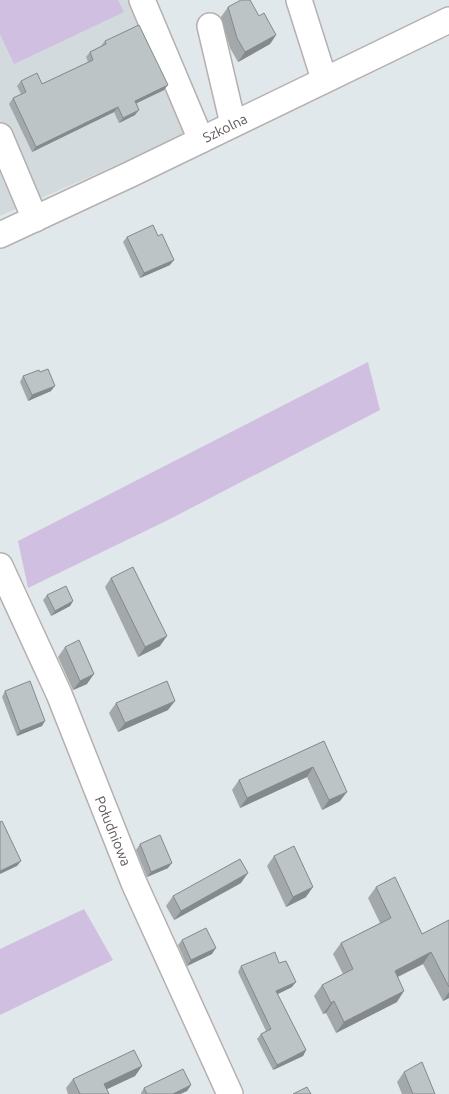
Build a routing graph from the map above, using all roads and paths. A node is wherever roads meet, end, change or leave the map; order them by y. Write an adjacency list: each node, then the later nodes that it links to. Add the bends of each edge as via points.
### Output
1 (142, 0): 8 (street)
2 (299, 0): 5 (street)
3 (449, 20): 5 (street, Szkolna)
4 (210, 26): 6 (street)
5 (324, 79): 6 (street, Szkolna)
6 (233, 124): 8 (street, Szkolna)
7 (0, 136): 9 (street)
8 (201, 140): 9 (street, Szkolna)
9 (34, 219): 10 (street, Szkolna)
10 (0, 235)
11 (0, 566): 12 (street, Południowa, via 59,694 134,883)
12 (230, 1094)

